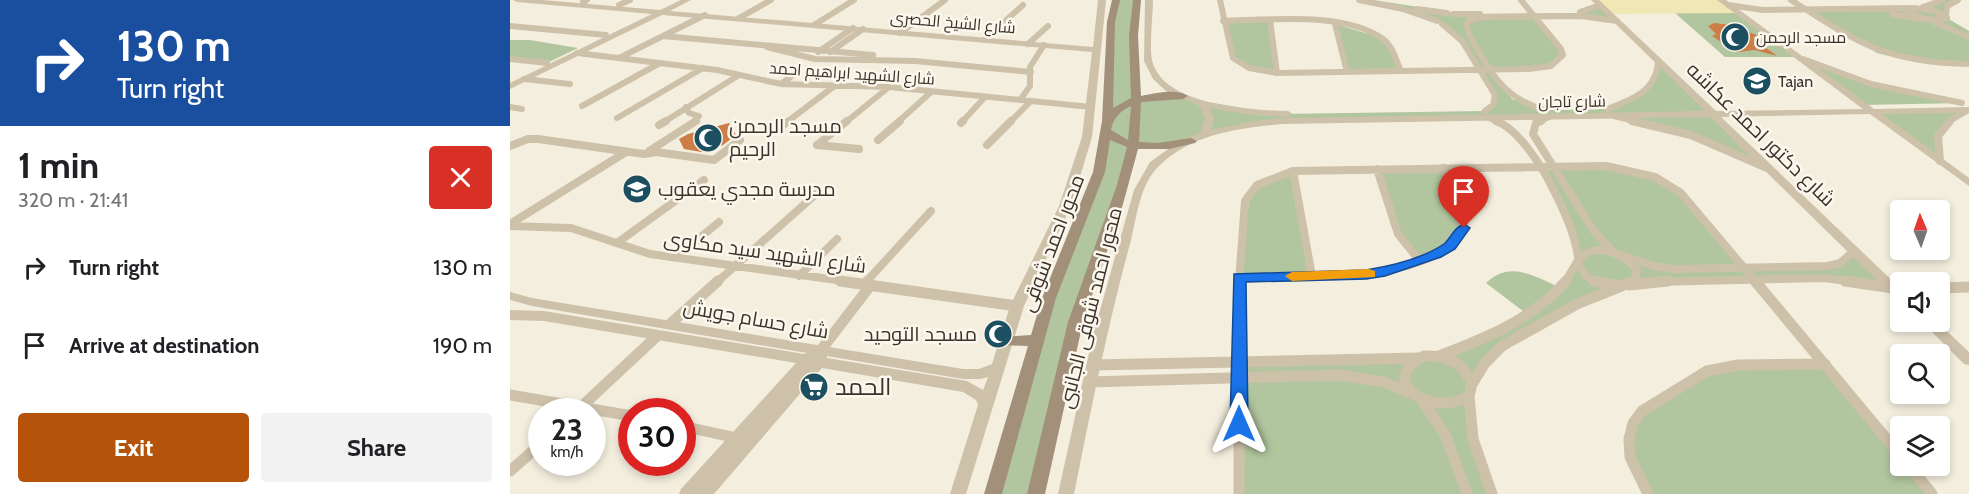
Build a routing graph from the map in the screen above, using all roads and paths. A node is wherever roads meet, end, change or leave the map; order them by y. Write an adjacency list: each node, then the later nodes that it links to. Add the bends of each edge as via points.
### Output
1 (517, 0): 27 (street)
2 (564, 0): 19 (street, شارع الشيخ الحصرى)
3 (630, 0): 22 (street)
4 (677, 0): 26 (street)
5 (687, 0): 26 (street)
6 (771, 0): 33 (street)
7 (854, 0): 42 (street)
8 (945, 0): 48 (street)
9 (1105, 0): 57 (street); 109 (main road, محور احمد شوقى, via 1111,22)
10 (1137, 0): 90 (main road)
11 (1149, 0): 87 (street, via 1150,69 1161,84)
12 (1220, 0): 37 (street)
13 (1359, 0): 39 (street, via 1403,9)
14 (1373, 0): 29 (street)
15 (1521, 0): 31 (street)
16 (1791, 0): 28 (street)
17 (1943, 0): 25 (street)
18 (1958, 0): 32 (street, via 1947,6)
19 (585, 1): 22 (street, شارع الشيخ الحصرى)
20 (1598, 2): 31 (street, via 1584,12); 38 (street, شارع دكتور احمد عكاشه)
21 (1724, 2): 28 (street, via 1763,10); 34 (street)
22 (619, 5): 26 (street, شارع الشيخ الحصرى)
23 (1023, 5): 52 (street)
24 (1910, 8): 25 (street); 28 (street); 35 (street, via 1909,13)
25 (1919, 8): 32 (street)
26 (662, 10): 27 (street); 30 (street, شارع الشيخ الحصرى); 59 (street)
27 (651, 12): 49 (street)
28 (1809, 12): 34 (street); 35 (street, via 1884,13); 69 (street, via 1858,44 1883,55 1930,64)
29 (1450, 14): 31 (street); 39 (street, via 1437,16); 40 (street, via 1464,16)
30 (705, 15): 33 (street, شارع الشيخ الحصرى); 50 (street)
31 (1534, 15): 38 (street); 40 (street, via 1482,17); 72 (street, via 1561,49 1560,61 1539,69)
32 (1947, 17): 35 (street); 47 (street)
33 (739, 18): 42 (street, شارع الشيخ الحصرى)
34 (1746, 18): 60 (street)
35 (1925, 19): 51 (street)
36 (1270, 20): 37 (street); 41 (street); 77 (street)
37 (1223, 21): 77 (street, via 1233,58 1249,68)
38 (1617, 21): 66 (street, شارع دكتور احمد عكاشه)
39 (1440, 23): 40 (street); 71 (street, via 1462,41)
40 (1467, 23): 72 (street, via 1468,34)
41 (1335, 24): 73 (street, via 1382,38); 76 (street)
42 (814, 25): 45 (street, شارع الشيخ الحصرى)
43 (510, 26): 49 (street)
44 (1048, 26): 53 (street)
45 (853, 28): 46 (street, شارع الشيخ الحصرى); 56 (street)
46 (863, 29): 48 (street, شارع الشيخ الحصرى); 58 (street)
47 (1969, 31)
48 (900, 33): 52 (street, شارع الشيخ الحصرى)
49 (606, 35): 67 (street)
50 (663, 36): 55 (street); 61 (street)
51 (1969, 37)
52 (984, 40): 53 (street, شارع الشيخ الحصرى)
53 (1028, 44): 54 (street, شارع الشيخ الحصرى)
54 (1044, 45): 57 (street, شارع الشيخ الحصرى); 75 (street)
55 (767, 47): 56 (street); 62 (street)
56 (820, 50): 58 (street); 62 (street)
57 (1095, 50): 97 (street)
58 (830, 51): 64 (street); 65 (street)
59 (577, 53): 61 (street, شارع الشهيد ابراهيم احمد); 79 (street)
60 (1797, 57): 93 (street); 98 (street, via 1871,84)
61 (619, 58): 68 (street, شارع الشهيد ابراهيم احمد)
62 (807, 58): 65 (street)
63 (510, 59): 67 (street)
64 (896, 59): 65 (street); 75 (street)
65 (819, 60)
66 (1658, 62): 100 (street, شارع دكتور احمد عكاشه); 101 (street, via 1657,77 1645,92)
67 (547, 63): 80 (street)
68 (660, 63): 70 (street, شارع الشهيد ابراهيم احمد); 94 (street)
69 (1969, 64)
70 (703, 68): 78 (street, شارع الشهيد ابراهيم احمد); 106 (street)
71 (1480, 70): 72 (street); 73 (street); 104 (street, via 1496,99)
72 (1491, 70): 103 (street, via 1512,99)
73 (1401, 71): 76 (street)
74 (798, 72): 82 (street)
75 (1031, 72): 89 (street, via 1029,86)
76 (1347, 72): 77 (street)
77 (1277, 73)
78 (739, 75): 82 (street, شارع الشهيد ابراهيم احمد); 96 (street)
79 (524, 79): 81 (street); 84 (street)
80 (510, 81)
81 (570, 84)
82 (782, 84): 83 (street, شارع الشهيد ابراهيم احمد)
83 (837, 84): 85 (street, شارع الشهيد ابراهيم احمد); 110 (street)
84 (510, 86)
85 (889, 87): 86 (street, شارع الشهيد ابراهيم احمد); 117 (street, via 818,145)
86 (930, 93): 88 (street, شارع الشهيد ابراهيم احمد); 112 (street)
87 (1183, 96): 90 (main road); 92 (street, شارع تاجان)
88 (986, 97): 89 (street, شارع الشهيد ابراهيم احمد); 107 (street)
89 (1020, 100): 91 (street, شارع الشهيد ابراهيم احمد)
90 (1136, 100): 109 (main road, via 1117,109); 115 (main road)
91 (1031, 101): 97 (street, شارع الشهيد ابراهيم احمد); 114 (street)
92 (1200, 103): 105 (street, شارع تاجان); 113 (street, via 1207,109 1210,122)
93 (1863, 105): 98 (street, شارع تاجان); 100 (street, شارع تاجان); 102 (street)
94 (582, 106)
95 (510, 107): 99 (street)
96 (686, 107): 108 (street); 119 (street, via 698,119)
97 (1091, 107): 153 (street, via 1087,137 1065,206)
98 (1967, 107): 102 (street, شارع تاجان); 120 (street, via 1939,130 1936,150)
99 (522, 109)
100 (1707, 111): 101 (street, شارع تاجان); 102 (street, شارع تاجان); 124 (street, شارع دكتور احمد عكاشه)
101 (1610, 112): 103 (street, شارع تاجان); 124 (street, via 1691,135)
102 (1872, 112): 120 (street)
103 (1547, 113): 104 (street, شارع تاجان); 122 (street, via 1536,123 1533,134)
104 (1486, 114): 105 (street, شارع تاجان); 121 (street, via 1513,129)
105 (1303, 117): 113 (street, شارع تاجان, via 1261,123)
106 (617, 118)
107 (961, 123)
108 (658, 125)
109 (1106, 126): 115 (main road, via 1116,139); 158 (main road, محور احمد شوقى, via 1100,172)
110 (776, 130)
111 (740, 140): 119 (street, via 714,160 656,152)
112 (878, 140)
113 (1191, 142): 115 (main road, via 1163,147); 166 (street, محور احمد شوقى الجانبى, via 1155,163 1142,183 1111,287)
114 (987, 145)
115 (1133, 145): 187 (main road, via 1080,308)
116 (510, 146): 118 (street, via 538,139)
117 (859, 149)
118 (626, 152): 119 (street); 132 (street)
119 (644, 154)
120 (1940, 161): 128 (street)
121 (1538, 167): 122 (street); 123 (street); 139 (street, via 1575,230)
122 (1554, 167): 136 (street, via 1593,230); 141 (street, via 1622,168 1669,184)
123 (1443, 168): 125 (street); 138 (street, via 1463,209 1464,228 1450,246)
124 (1767, 168): 135 (street, شارع دكتور احمد عكاشه)
125 (1377, 169): 126 (street); 138 (street, via 1398,234)
126 (1293, 171): 143 (street); 144 (street, via 1257,185 1245,201)
127 (704, 180): 134 (street)
128 (1969, 183)
129 (816, 194): 140 (street)
130 (931, 211): 148 (street)
131 (719, 222): 137 (street)
132 (510, 225): 134 (street, شارع الشهيد سيد مكاوى, via 572,228)
133 (837, 239): 142 (street)
134 (617, 243): 137 (street, شارع الشهيد سيد مكاوى)
135 (1854, 251): 141 (street, via 1840,263 1828,266); 146 (street, شارع دكتور احمد عكاشه)
136 (1616, 254): 139 (street, via 1592,250); 141 (street, via 1674,269); 147 (street, via 1637,270 1635,281)
137 (675, 258): 140 (street, شارع الشهيد سيد مكاوى)
138 (1419, 260): 143 (street, via 1366,274)
139 (1577, 260): 147 (street, via 1579,269 1592,279 1610,286); 160 (street, via 1563,287 1538,308)
140 (735, 267): 142 (street, شارع الشهيد سيد مكاوى); 155 (street)
141 (1746, 268): 145 (street)
142 (800, 276): 148 (street, شارع الشهيد سيد مكاوى)
143 (1312, 276): 144 (street)
144 (1239, 278): 164 (street)
145 (1755, 279): 147 (street); 151 (street, via 1842,279); 165 (street)
146 (1890, 284)
147 (1626, 285): 170 (street, via 1577,304 1502,346 1485,363)
148 (867, 286): 153 (street, شارع الشهيد سيد مكاوى); 161 (street)
149 (1969, 287): 150 (street)
150 (1950, 288)
151 (1890, 289)
152 (510, 296): 155 (street, شارع حسام جويش)
153 (1017, 306): 159 (street)
154 (510, 315): 157 (street, شارع حسام جويش, via 544,316)
155 (670, 324): 161 (street, شارع حسام جويش)
156 (1940, 332): 163 (street)
157 (657, 336): 161 (street, شارع حسام جويش); 174 (street)
158 (1037, 340): 159 (main road); 186 (main road, محور احمد شوقى)
159 (1005, 341): 167 (street)
160 (1438, 356): 162 (street); 170 (street, via 1465,369)
161 (815, 358): 167 (street, شارع حسام جويش, via 971,375); 176 (street, شارع حسام جويش, via 968,387 982,396); 178 (street); 184 (street)
162 (1418, 358): 164 (street); 172 (street, via 1405,370 1407,386)
163 (1969, 360)
164 (1240, 363): 166 (street); 168 (street)
165 (1825, 364): 179 (street); 192 (street, via 1738,365 1707,371 1642,411 1633,423 1630,457)
166 (1093, 366): 169 (street, محور احمد شوقى الجانبى)
167 (995, 368): 176 (street)
168 (1239, 378): 169 (street); 172 (street, via 1353,376 1384,382); 189 (street)
169 (1089, 382): 188 (street, محور احمد شوقى الجانبى)
170 (1473, 384): 173 (street)
171 (510, 395): 175 (street)
172 (1416, 396): 173 (street, via 1441,406); 190 (street, via 1431,410 1449,438)
173 (1469, 396): 191 (street, via 1473,439)
174 (591, 398)
175 (528, 399)
176 (985, 403): 185 (street)
177 (696, 429): 178 (street)
178 (737, 438): 183 (street)
179 (1890, 443)
180 (528, 455): 181 (street)
181 (510, 471)
182 (1918, 476): 193 (street)
183 (687, 494)
184 (704, 494)
185 (958, 494)
186 (993, 494)
187 (1036, 494)
188 (1066, 494)
189 (1239, 494)
190 (1467, 494)
191 (1492, 494)
192 (1648, 494)
193 (1932, 494)

